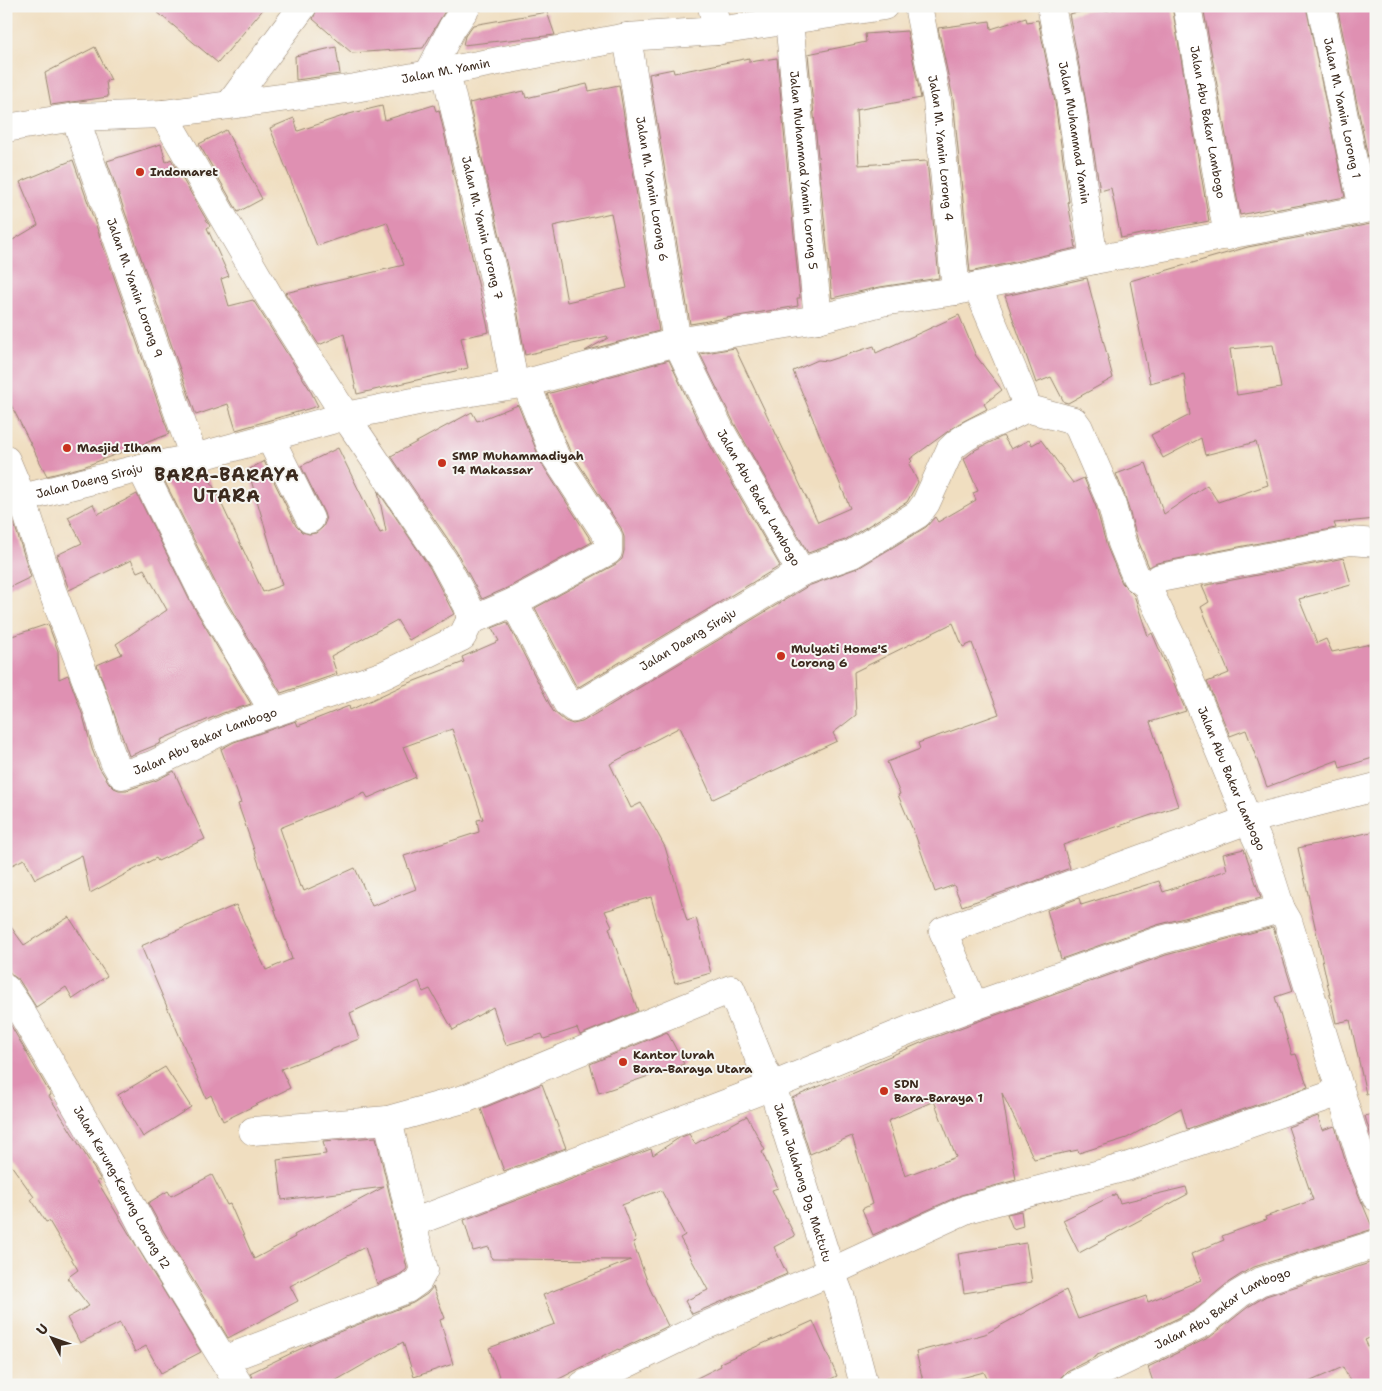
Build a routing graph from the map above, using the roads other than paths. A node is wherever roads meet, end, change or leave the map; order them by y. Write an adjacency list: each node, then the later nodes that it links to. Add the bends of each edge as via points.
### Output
1 (303, 6): 12 (street)
2 (467, 6): 11 (street, via 452,28)
3 (884, 6): 9 (street, Jalan M. Yamin)
4 (918, 6): 19 (street, Jalan M. Yamin Lorong 4, via 937,100)
5 (1051, 6): 18 (street, Jalan Muhammad Yamin, via 1070,99)
6 (1187, 6): 17 (street, Jalan Abu Bakar Lambogo)
7 (1321, 6): 16 (street, Jalan M. Yamin Lorong 1)
8 (714, 19): 9 (street, Jalan M. Yamin); 10 (street, Jalan M. Yamin)
9 (789, 21): 20 (street, Jalan Muhammad Yamin Lorong 5)
10 (628, 37): 11 (street, Jalan M. Yamin); 21 (street, Jalan M. Yamin Lorong 6)
11 (437, 74): 12 (street, Jalan M. Yamin); 22 (street, Jalan M. Yamin Lorong 7)
12 (230, 104): 13 (street, Jalan M. Yamin)
13 (163, 114): 14 (street, Jalan M. Yamin); 24 (street, via 269,296)
14 (75, 117): 15 (street, Jalan M. Yamin); 26 (street, Jalan M. Yamin Lorong 9)
15 (6, 128)
16 (1369, 208): 17 (street, Jalan Daeng Siraju)
17 (1228, 236): 18 (street, Jalan Daeng Siraju)
18 (1094, 260): 19 (street, Jalan Daeng Siraju)
19 (967, 288): 20 (street, Jalan Daeng Siraju, via 882,302); 23 (street, via 1021,390)
20 (818, 319): 21 (street, Jalan Daeng Siraju)
21 (677, 342): 22 (street, Jalan Daeng Siraju); 32 (street, Jalan Abu Bakar Lambogo, via 720,430)
22 (520, 383): 24 (street, Jalan Daeng Siraju); 34 (street, Jalan M. Yamin Lorong 7, via 555,456 608,537 608,551)
23 (1026, 408): 32 (street, Jalan Abu Bakar Lambogo, via 957,443 950,450 918,514 852,554); 33 (street, Jalan Abu Bakar Lambogo, via 1074,421 1079,428 1111,502 1122,543 1136,577)
24 (346, 416): 25 (street, Jalan Daeng Siraju); 35 (street, via 443,560 468,606)
25 (270, 438): 26 (street, Jalan Daeng Siraju); 30 (street)
26 (194, 458): 28 (street, Jalan Daeng Siraju)
27 (6, 460): 29 (street)
28 (141, 468): 29 (street, Jalan Daeng Siraju); 36 (street, via 202,591)
29 (14, 500): 36 (street, Jalan Abu Bakar Lambogo, via 50,585 114,762 122,775 152,765 228,728)
30 (310, 519)
31 (1376, 544): 33 (street, via 1350,541 1160,578)
32 (801, 572): 34 (street, Jalan Daeng Siraju, via 574,708 567,703)
33 (1148, 586): 38 (street, Jalan Abu Bakar Lambogo)
34 (514, 602): 35 (street)
35 (470, 621): 36 (street, Jalan Abu Bakar Lambogo, via 462,637 384,675)
36 (274, 712)
37 (1376, 786): 38 (street)
38 (1248, 820): 39 (street, Jalan Abu Bakar Lambogo, via 1264,852); 41 (street, via 943,931)
39 (1281, 908): 41 (street, via 1162,940); 43 (street, Jalan Abu Bakar Lambogo, via 1288,921)
40 (6, 989): 50 (street, Jalan Kerung-Kerung Lorong 12, via 117,1177 150,1240)
41 (974, 1006): 42 (street)
42 (772, 1086): 44 (street, Jalan Jalahong Dg. Mattutu, via 731,989 467,1098); 47 (street); 49 (street, Jalan Jalahong Dg. Mattutu)
43 (1340, 1092): 46 (street, Jalan Abu Bakar Lambogo); 49 (street, via 1126,1167 966,1209)
44 (388, 1120): 45 (street); 47 (street)
45 (253, 1131)
46 (1376, 1197)
47 (412, 1222): 50 (street, via 424,1270 418,1281 407,1289)
48 (1376, 1244): 54 (street, Jalan Abu Bakar Lambogo, via 1259,1282 1203,1323)
49 (831, 1272): 51 (street, Jalan Jalahong Dg. Mattutu, via 841,1298); 53 (street, via 700,1328)
50 (224, 1360): 52 (street, Jalan Kerung-Kerung Lorong 12)
51 (859, 1383)
52 (239, 1385)
53 (583, 1385)
54 (1074, 1385)

